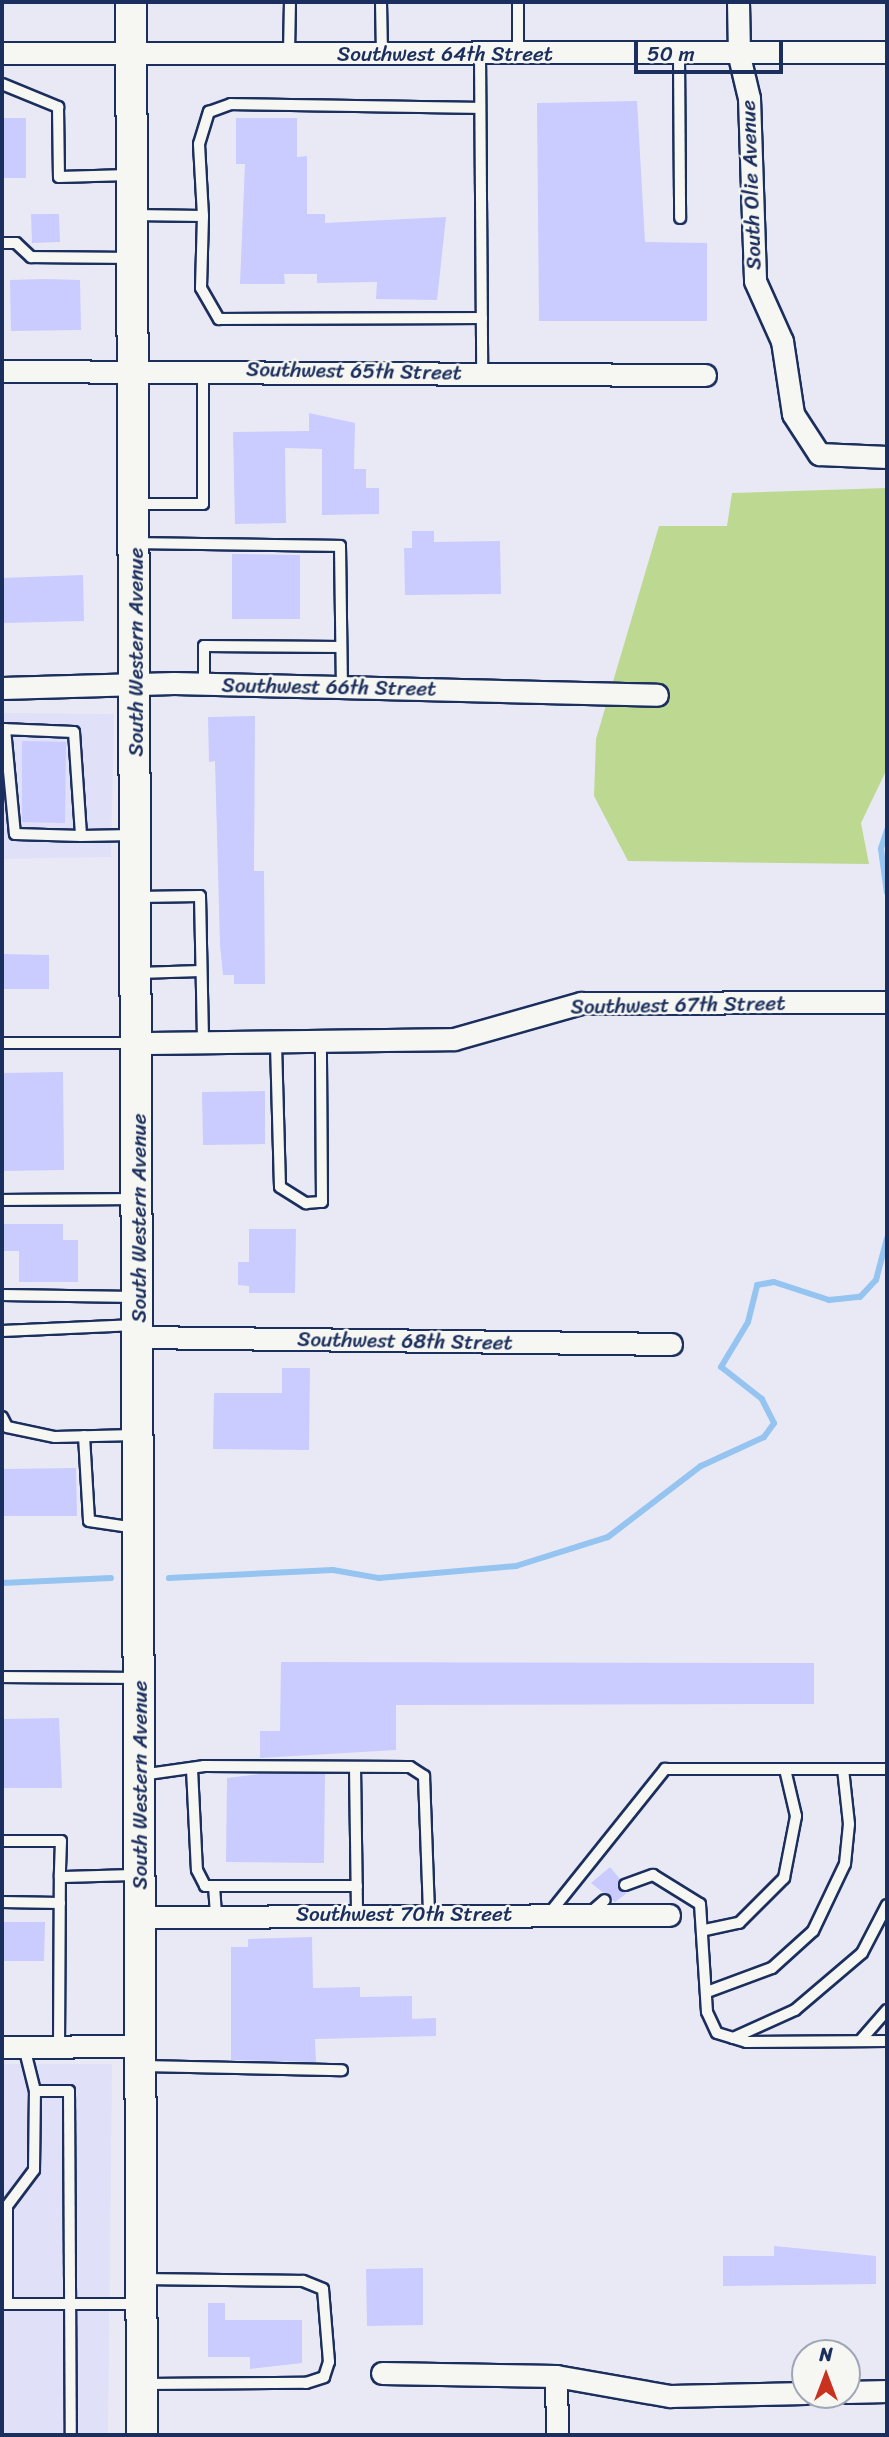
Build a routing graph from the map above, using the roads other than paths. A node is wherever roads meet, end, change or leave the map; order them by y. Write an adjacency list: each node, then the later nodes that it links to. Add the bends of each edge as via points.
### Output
1 (131, 2): 7 (main road, South Western Avenue)
2 (290, 2): 9 (lane)
3 (381, 2): 10 (lane)
4 (518, 2): 12 (lane)
5 (738, 2): 14 (street, South Olie Avenue)
6 (887, 51): 14 (street, Southwest 64th Street)
7 (132, 52): 8 (street, Southwest 64th Street); 9 (street, Southwest 64th Street); 17 (main road, South Western Avenue)
8 (2, 53)
9 (289, 53): 10 (street, Southwest 64th Street)
10 (382, 54): 11 (street, Southwest 64th Street)
11 (480, 54): 12 (street, Southwest 64th Street); 16 (lane)
12 (518, 55): 13 (street, Southwest 64th Street)
13 (679, 56): 14 (street, Southwest 64th Street); 20 (lane)
14 (738, 56): 29 (street, South Olie Avenue, via 749,98 755,281 782,341 793,414 819,454)
15 (2, 84): 17 (lane, via 58,107 59,177)
16 (480, 108): 19 (lane, via 232,104 209,112 200,144); 23 (lane)
17 (133, 175): 18 (main road, South Western Avenue)
18 (133, 215): 19 (lane); 22 (main road, South Western Avenue)
19 (203, 216): 23 (lane, via 201,288 219,319)
20 (680, 218)
21 (2, 243): 22 (lane, via 16,243 31,257)
22 (133, 258): 24 (main road, South Western Avenue)
23 (482, 318): 27 (lane)
24 (134, 369): 25 (street, Southwest 65th Street); 26 (street, Southwest 65th Street); 30 (main road, South Western Avenue)
25 (203, 369): 27 (street, Southwest 65th Street); 30 (lane, via 203,504)
26 (2, 371)
27 (482, 373): 28 (street, Southwest 65th Street)
28 (705, 375)
29 (887, 457)
30 (135, 504): 31 (main road, South Western Avenue)
31 (135, 543): 32 (lane, via 340,547); 34 (main road, South Western Avenue)
32 (341, 647): 33 (lane, via 204,646); 35 (lane)
33 (204, 684): 34 (street, Southwest 66th Street); 35 (street, Southwest 66th Street)
34 (136, 686): 36 (street, Southwest 66th Street); 39 (main road, South Western Avenue)
35 (342, 687): 37 (street, Southwest 66th Street)
36 (2, 688)
37 (657, 695)
38 (4, 729): 40 (lane, via 15,834); 40 (lane, via 74,732)
39 (137, 835): 40 (lane); 41 (main road, South Western Avenue)
40 (82, 836)
41 (138, 897): 42 (lane, via 200,895); 43 (main road, South Western Avenue)
42 (201, 971): 43 (lane); 47 (lane)
43 (138, 973): 46 (main road, South Western Avenue)
44 (887, 1002): 49 (street, Southwest 67th Street, via 581,1003 454,1039)
45 (2, 1043): 46 (lane)
46 (139, 1043): 47 (street, Southwest 67th Street); 50 (main road, South Western Avenue)
47 (203, 1043): 48 (street, Southwest 67th Street)
48 (276, 1044): 49 (street, Southwest 67th Street); 49 (lane, via 280,1187 306,1203 322,1202)
49 (321, 1044)
50 (139, 1199): 51 (lane); 53 (main road, South Western Avenue)
51 (2, 1200)
52 (2, 1295): 53 (lane)
53 (139, 1320): 54 (lane); 55 (street, Southwest 68th Street); 57 (main road, South Western Avenue)
54 (2, 1331)
55 (671, 1344)
56 (2, 1417): 58 (lane, via 7,1427)
57 (139, 1435): 58 (lane); 59 (main road, South Western Avenue)
58 (84, 1436): 59 (lane, via 89,1521)
59 (139, 1529): 61 (main road, South Western Avenue)
60 (2, 1678): 61 (lane)
61 (140, 1678): 67 (main road, South Western Avenue)
62 (355, 1767): 63 (lane); 73 (lane); 80 (lane, via 410,1767 424,1776)
63 (192, 1769): 67 (lane); 72 (lane, via 197,1870 205,1886)
64 (785, 1769): 65 (lane); 81 (lane, via 665,1769); 85 (lane, via 796,1816 784,1878 739,1923)
65 (843, 1769): 66 (lane); 86 (lane, via 849,1824 845,1864 813,1931 772,1968)
66 (887, 1769)
67 (140, 1776): 69 (main road, South Western Avenue)
68 (2, 1841): 70 (lane, via 61,1841)
69 (140, 1875): 70 (lane); 84 (main road, South Western Avenue)
70 (60, 1877): 76 (lane)
71 (625, 1885): 85 (lane, via 653,1875 674,1884 700,1904)
72 (214, 1886): 73 (lane); 79 (lane)
73 (356, 1886): 78 (lane)
74 (606, 1900): 82 (lane)
75 (2, 1902): 76 (lane)
76 (60, 1903): 93 (lane)
77 (887, 1905): 88 (lane, via 862,1954 795,2010)
78 (357, 1913): 79 (street, Southwest 70th Street); 80 (street, Southwest 70th Street)
79 (216, 1914): 84 (street, Southwest 70th Street)
80 (429, 1914): 81 (street, Southwest 70th Street)
81 (549, 1914): 82 (street, Southwest 70th Street)
82 (589, 1914): 83 (street, Southwest 70th Street)
83 (669, 1915)
84 (140, 1917): 94 (main road, South Western Avenue)
85 (705, 1930): 86 (lane)
86 (706, 1992): 88 (lane, via 717,2033)
87 (887, 2010): 90 (lane)
88 (733, 2038): 90 (lane)
89 (887, 2040): 90 (lane)
90 (860, 2041)
91 (2, 2047): 92 (street)
92 (24, 2047): 93 (street); 96 (lane)
93 (59, 2047): 94 (street)
94 (141, 2056): 95 (lane); 97 (main road, South Western Avenue)
95 (342, 2070)
96 (35, 2091): 98 (lane, via 34,2170 7,2206); 99 (lane, via 69,2091)
97 (141, 2292): 99 (lane); 102 (main road, South Western Avenue); 102 (lane, via 303,2281 323,2289 329,2362 324,2377 306,2383)
98 (4, 2304): 99 (lane)
99 (70, 2304): 106 (lane)
100 (382, 2373): 101 (street)
101 (556, 2376): 105 (street, via 670,2396); 108 (street)
102 (141, 2384): 107 (main road, South Western Avenue)
103 (887, 2391): 104 (street)
104 (861, 2392)
105 (791, 2393)
106 (71, 2435)
107 (142, 2435)
108 (557, 2435)

